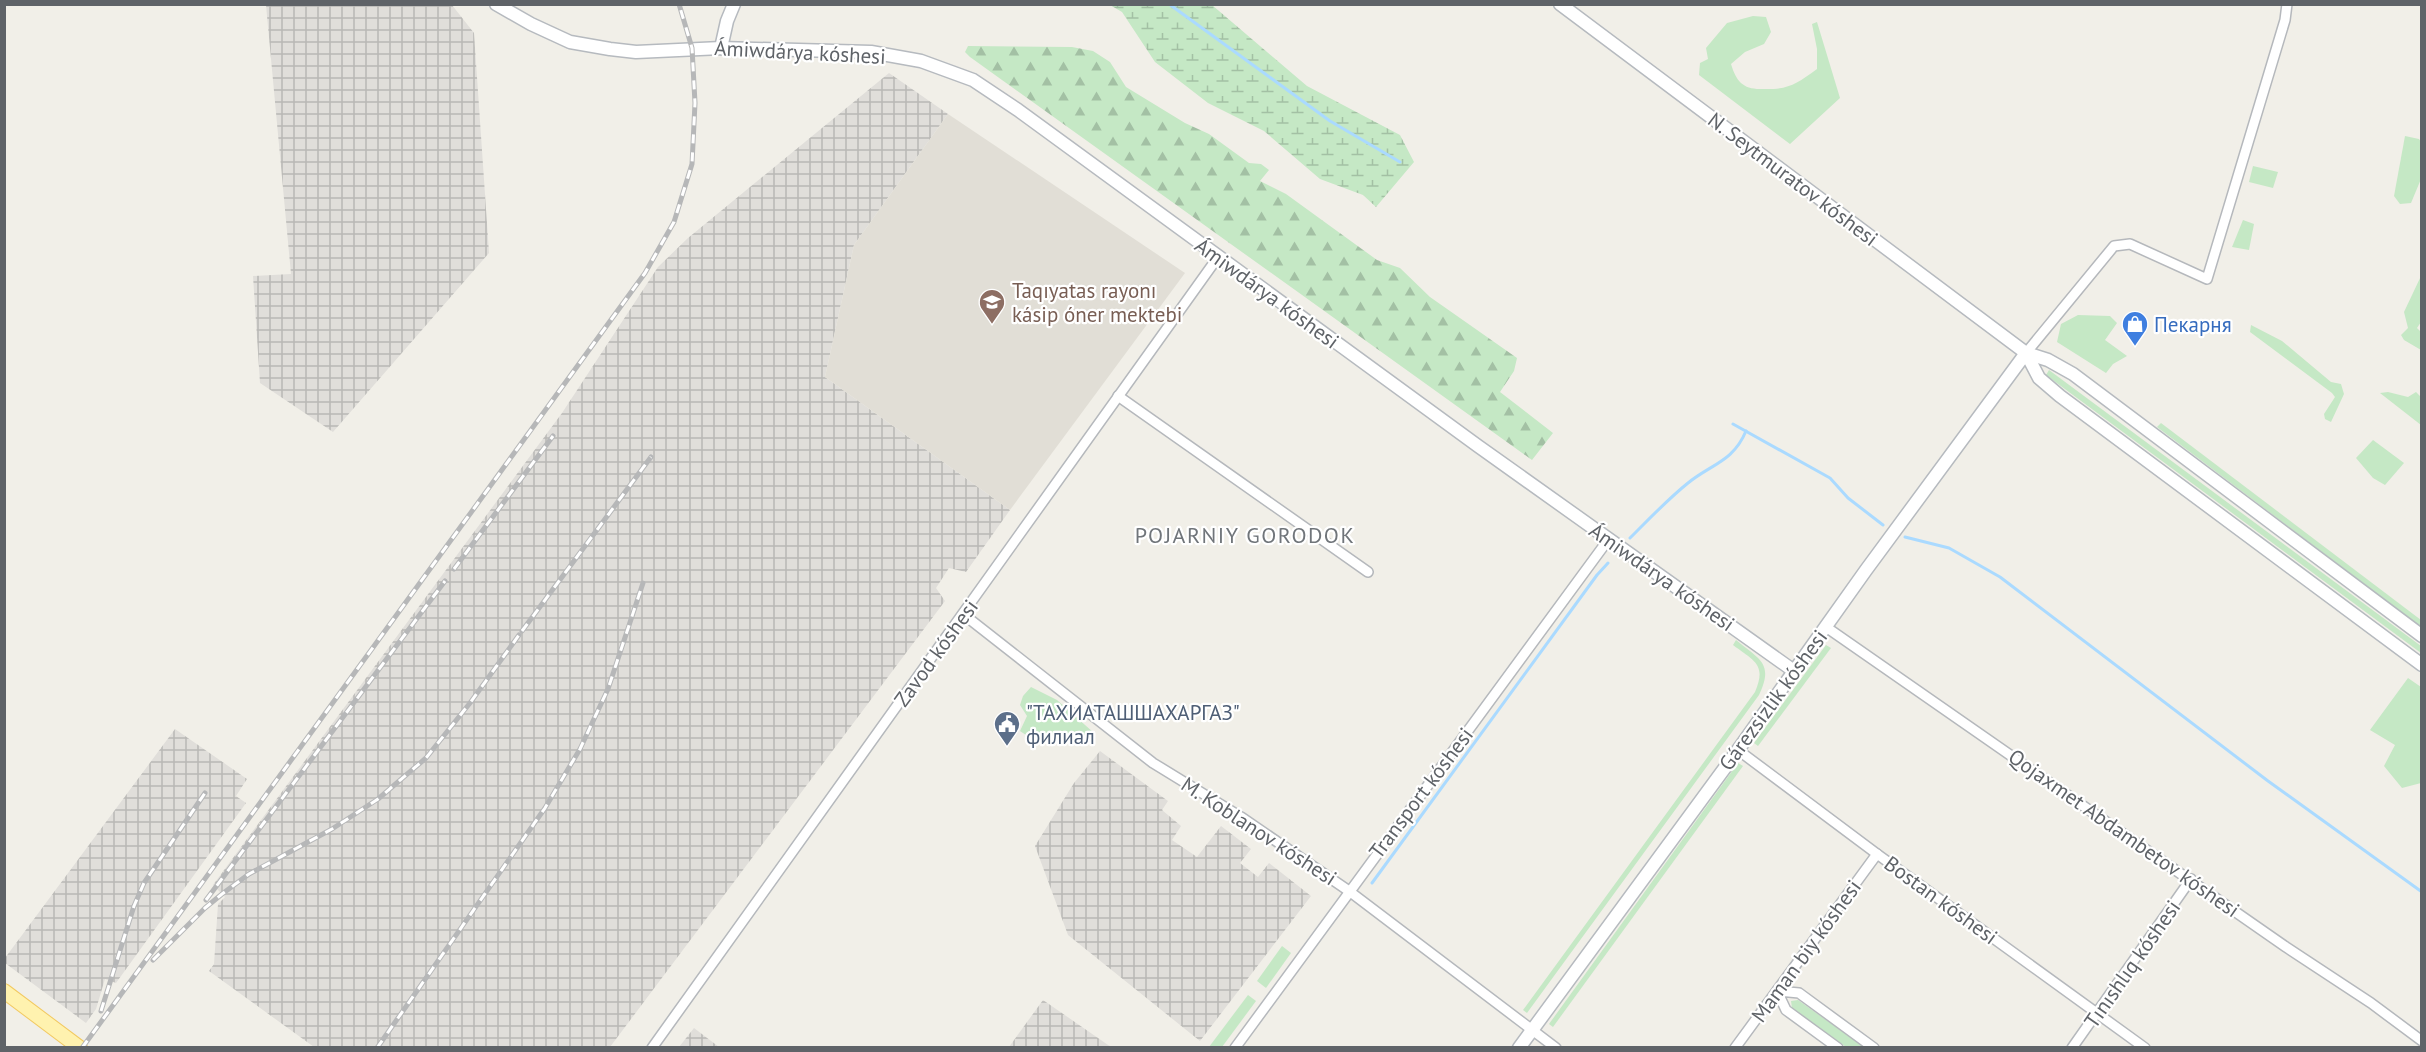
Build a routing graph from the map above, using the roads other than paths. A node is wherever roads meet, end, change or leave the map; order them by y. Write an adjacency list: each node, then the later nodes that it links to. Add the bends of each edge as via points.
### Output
1 (496, 4): 5 (street, Ámiwdárya kóshesi, via 570,42 636,52)
2 (734, 4): 5 (street)
3 (1560, 4): 7 (street, N. Seytmuratov kóshesi)
4 (2288, 4): 7 (street, via 2207,279 2130,244 2114,246)
5 (722, 48): 6 (street, Ámiwdárya kóshesi, via 871,52 921,61 973,80)
6 (1218, 257): 8 (street, Zavod kóshesi); 9 (street, Ámiwdárya kóshesi)
7 (2026, 353): 12 (street, Gárezsizlik kóshesi); 13 (street, via 2073,374); 14 (street, via 2039,378 2060,396)
8 (1118, 396): 10 (street); 11 (street, Zavod kóshesi)
9 (1608, 540): 15 (street, Ámiwdárya kóshesi); 19 (street, Transport kóshesi)
10 (1368, 572)
11 (963, 614): 19 (street, M. Koblanov kóshesi, via 1154,763); 26 (street, Zavod kóshesi)
12 (1826, 627): 15 (street, Gárezsizlik kóshesi); 18 (street, Qojaxmet Abdambetov kóshesi)
13 (2421, 636)
14 (2421, 665)
15 (1794, 671): 16 (street, Gárezsizlik kóshesi)
16 (1738, 750): 17 (street, Bostan kóshesi); 23 (street, Gárezsizlik kóshesi)
17 (1877, 854): 21 (street, Maman biy kóshesi); 22 (street, Bostan kóshesi)
18 (2191, 879): 22 (street, Tınıshlıq kóshesi); 24 (street, Qojaxmet Abdambetov kóshesi)
19 (1348, 891): 23 (street, M. Koblanov kóshesi); 27 (street, Transport kóshesi)
20 (4, 991): 25 (main road)
21 (1777, 991): 30 (street, Maman biy kóshesi); 31 (street, via 1786,1010); 32 (street, via 1798,993)
22 (2098, 1014): 33 (street, Tınıshlıq kóshesi); 34 (street, Bostan kóshesi)
23 (1532, 1030): 28 (street, Gárezsizlik kóshesi); 29 (street, M. Koblanov kóshesi)
24 (2421, 1041)
25 (80, 1047)
26 (652, 1047)
27 (1235, 1047)
28 (1519, 1047)
29 (1556, 1047)
30 (1736, 1047)
31 (1838, 1047)
32 (1874, 1047)
33 (2072, 1047)
34 (2145, 1047)

